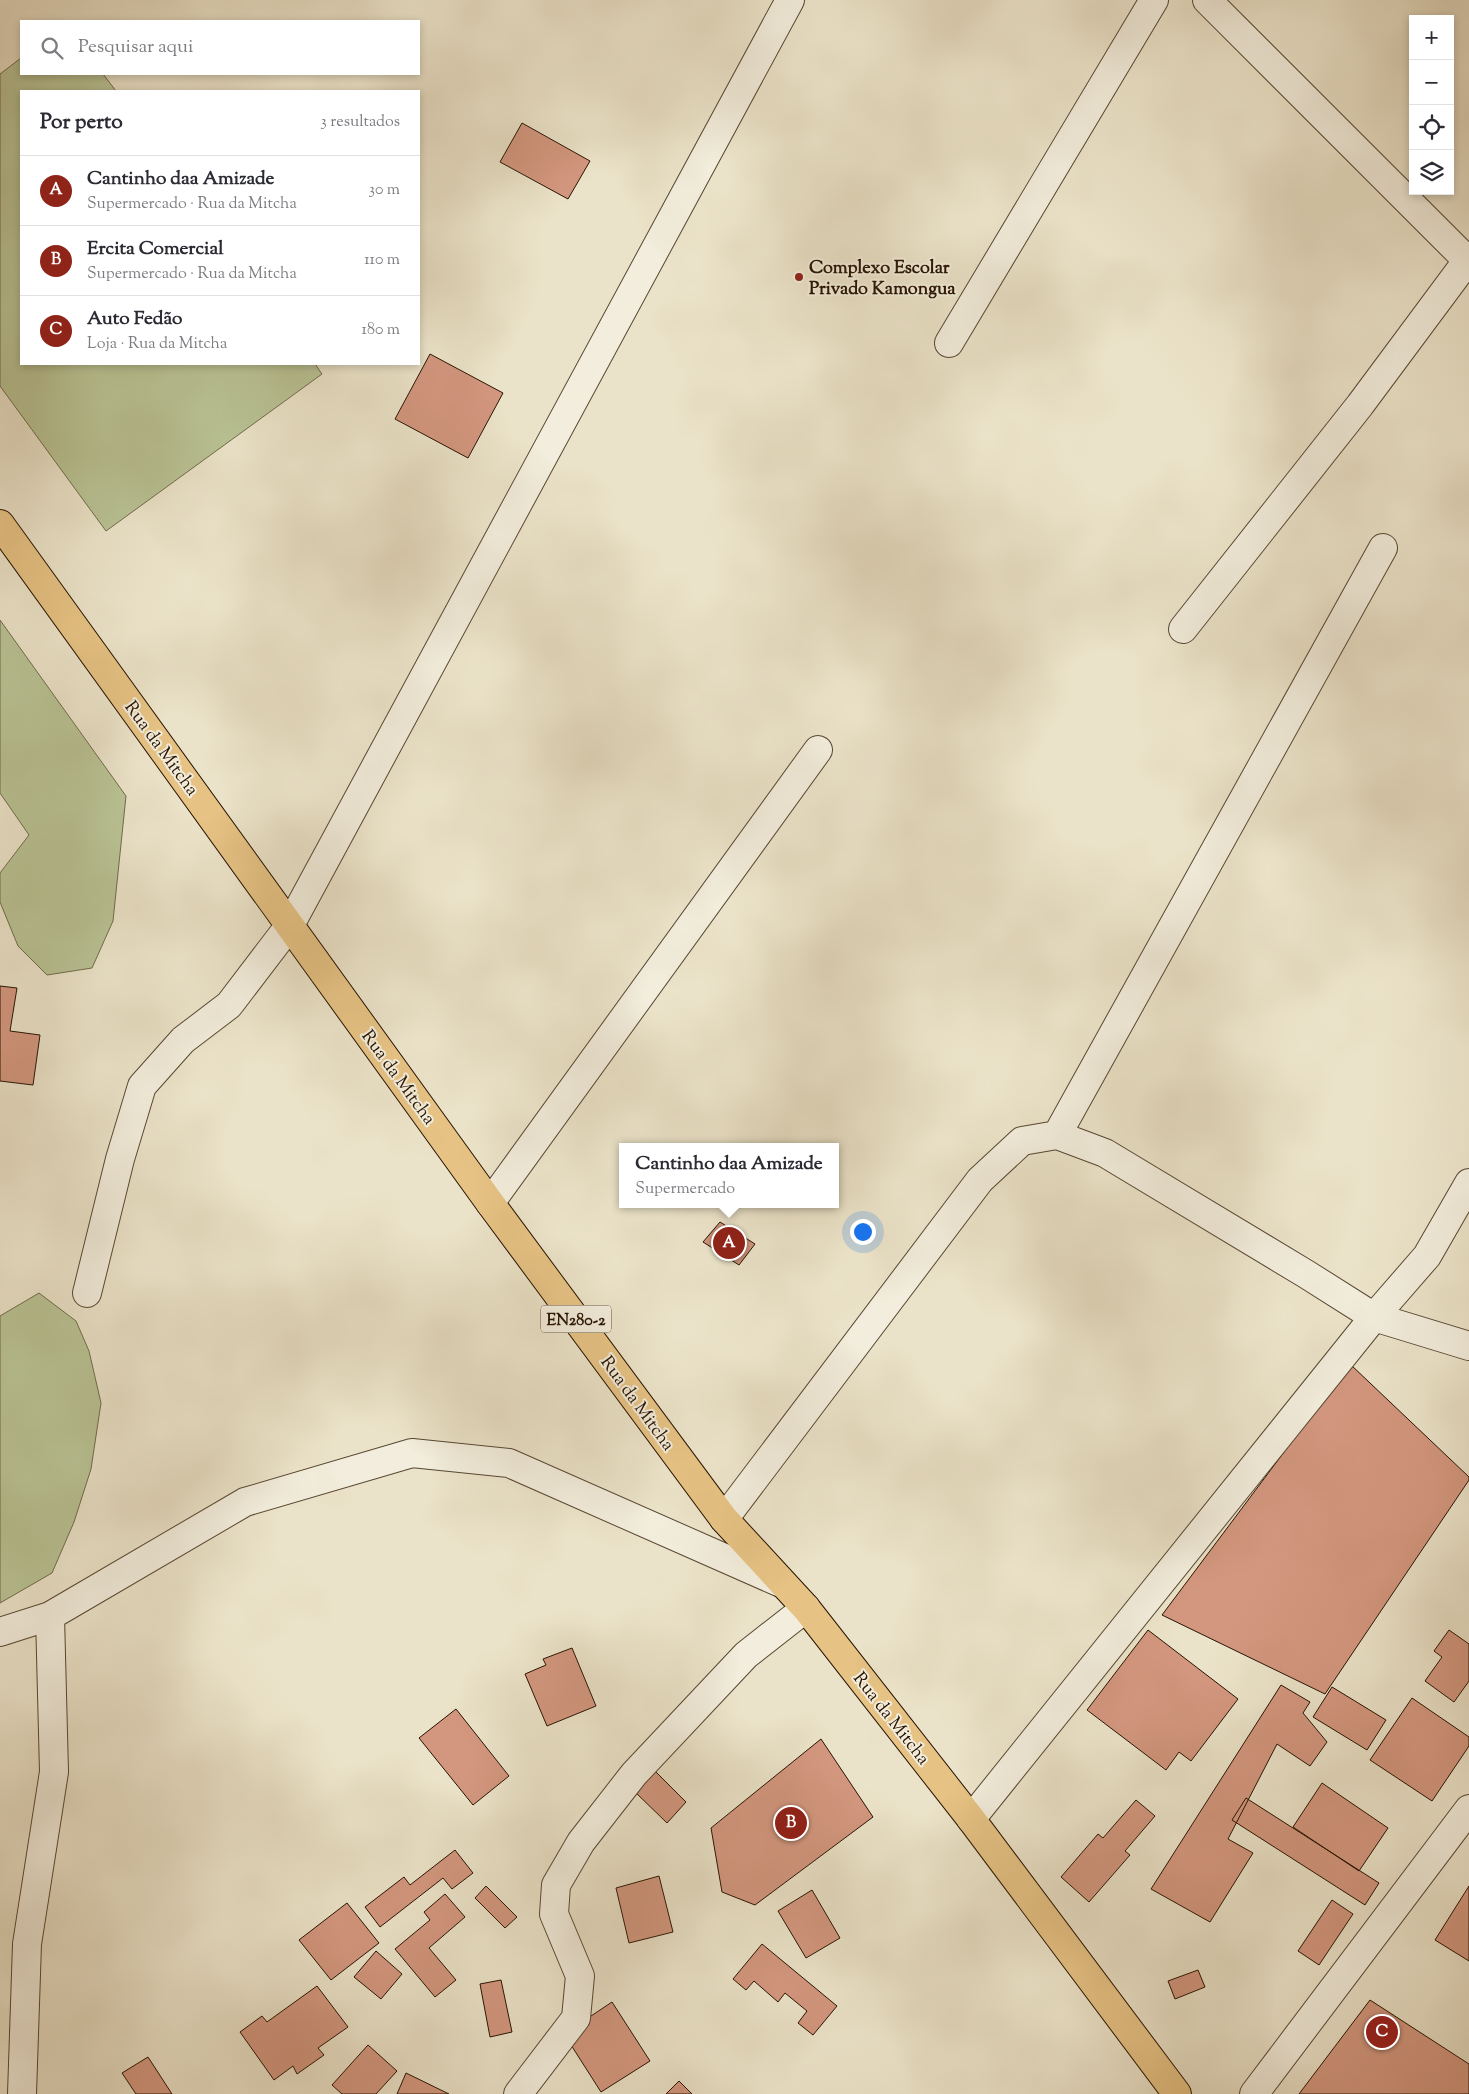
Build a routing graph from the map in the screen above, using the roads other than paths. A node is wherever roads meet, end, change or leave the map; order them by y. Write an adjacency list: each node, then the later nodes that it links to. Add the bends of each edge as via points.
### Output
1 (790, 0): 10 (street)
2 (1154, 0): 5 (street)
3 (1207, 0): 4 (street)
4 (1468, 262): 8 (street)
5 (949, 342)
6 (4, 538): 10 (main road, Rua da Mitcha / EN280-2)
7 (1384, 548): 11 (street)
8 (1182, 630)
9 (818, 750): 13 (street)
10 (290, 925): 13 (main road, Rua da Mitcha / EN280-2); 14 (street, via 229,1005 183,1040 142,1086 120,1159)
11 (1057, 1135): 15 (street, via 1105,1153); 17 (street, via 1022,1141 980,1180)
12 (1469, 1183): 15 (street, via 1427,1256)
13 (490, 1203): 17 (main road, Rua da Mitcha / EN280-2)
14 (87, 1293)
15 (1374, 1318): 16 (street); 23 (street)
16 (1469, 1346)
17 (724, 1519): 18 (main road, Rua da Mitcha / EN280-2)
18 (782, 1583): 19 (main road, Rua da Mitcha / EN280-2); 20 (street, via 509,1463 412,1453 245,1502)
19 (806, 1608): 23 (main road, Rua da Mitcha / EN280-2); 25 (street, via 746,1655 634,1774 580,1842 556,1885 554,1914 580,1976 576,2018)
20 (50, 1616): 21 (street); 24 (street, via 54,1772 27,1944)
21 (0, 1632)
22 (1469, 1810): 27 (street)
23 (971, 1819): 26 (main road, Rua da Mitcha / EN280-2)
24 (22, 2094)
25 (518, 2094)
26 (1177, 2094)
27 (1254, 2094)

